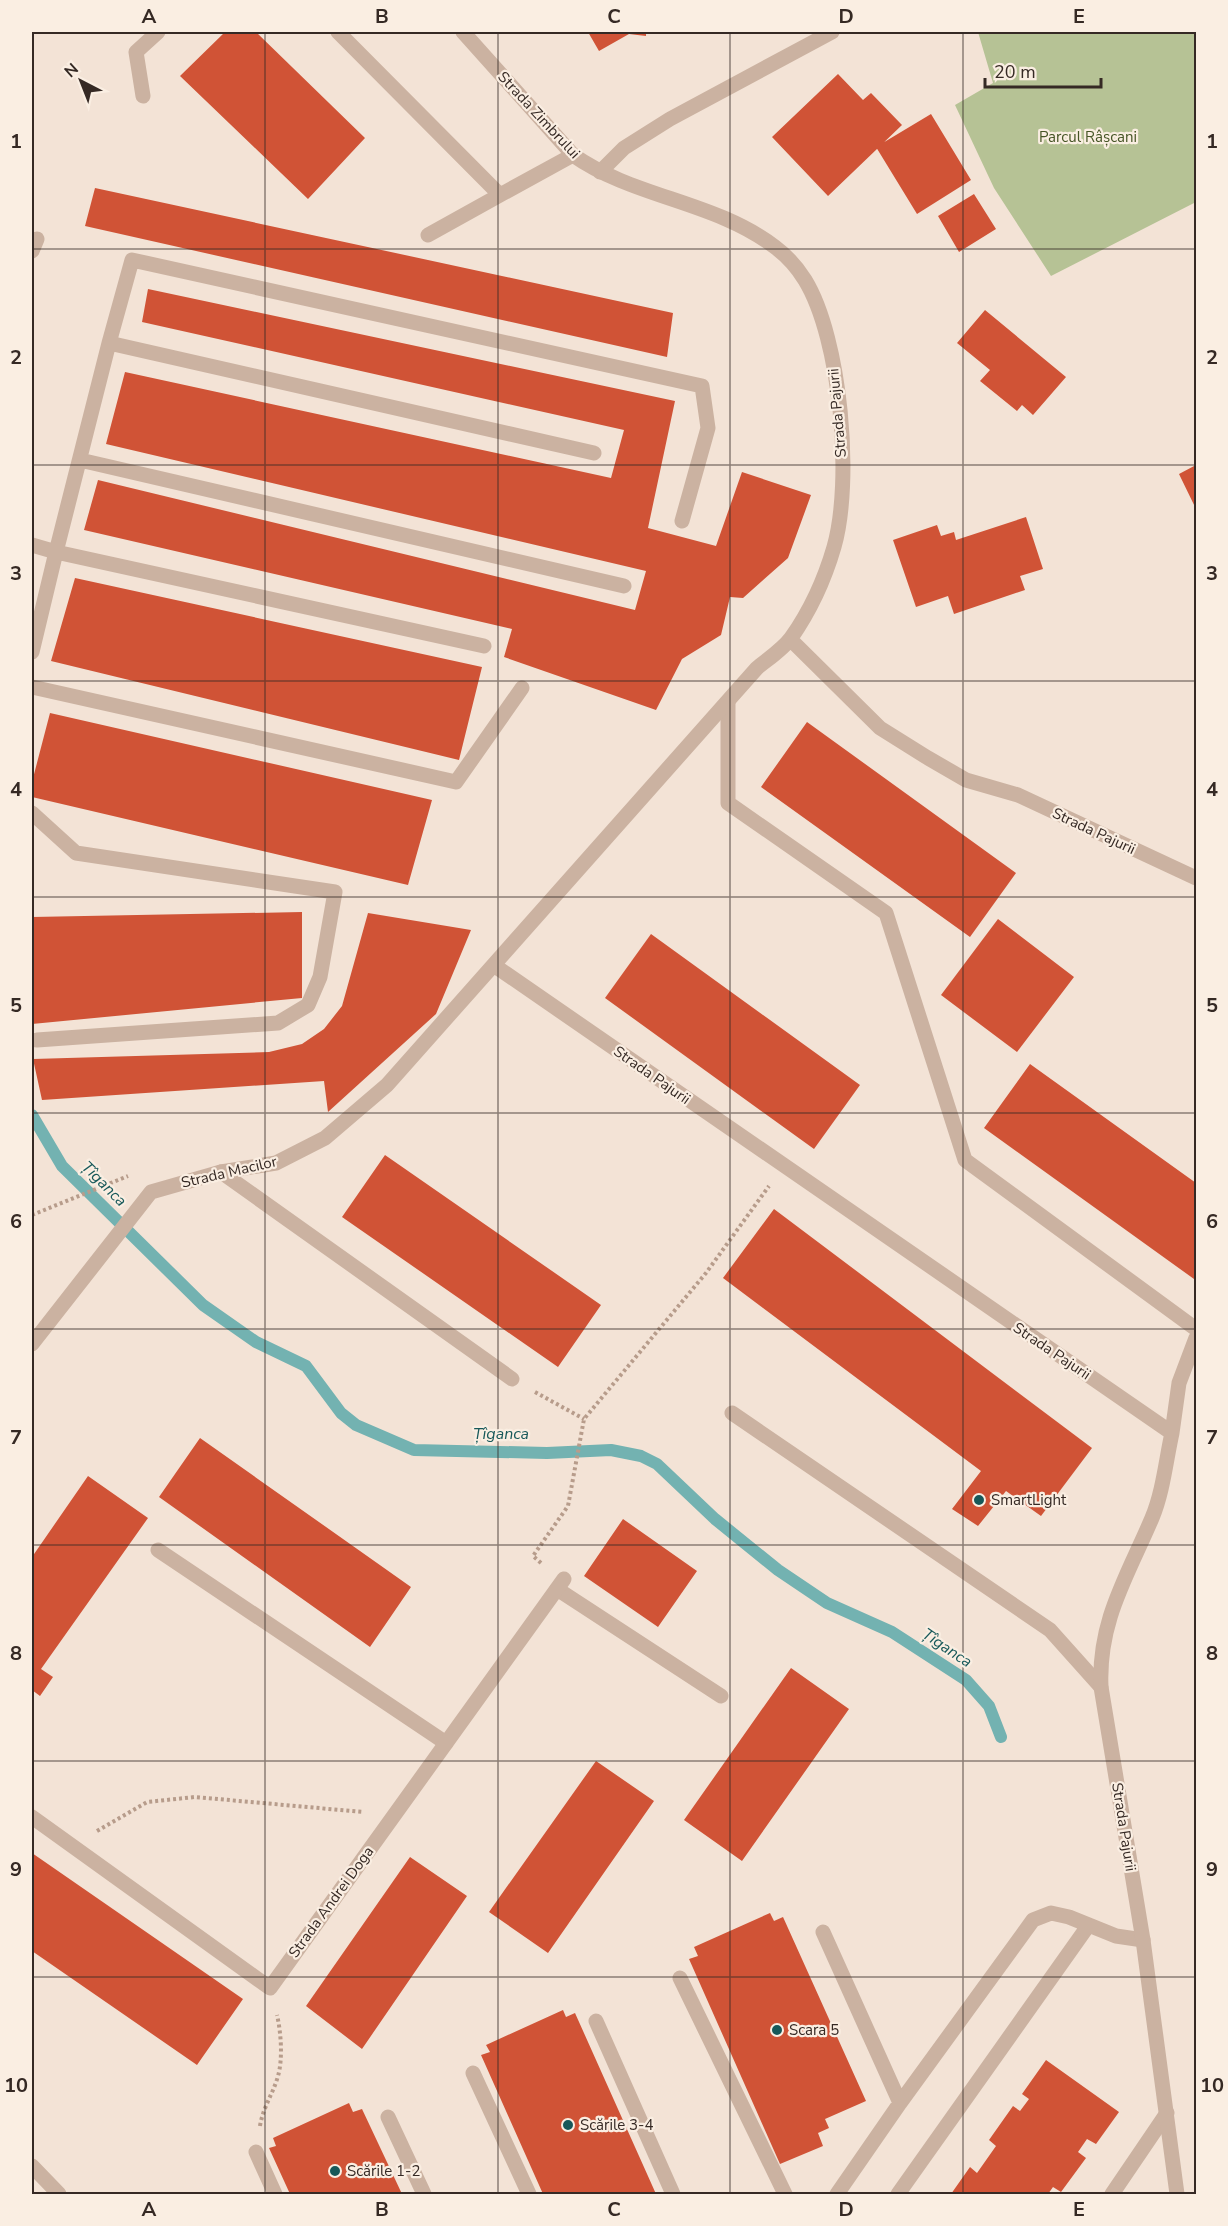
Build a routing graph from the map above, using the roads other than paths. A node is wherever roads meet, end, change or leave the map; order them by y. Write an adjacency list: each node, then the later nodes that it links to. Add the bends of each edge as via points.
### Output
1 (158, 32): 5 (street, via 136,52)
2 (338, 32): 9 (street)
3 (463, 32): 6 (street, Strada Zimbrului)
4 (832, 32): 7 (street, via 670,119 624,148)
5 (143, 96)
6 (573, 155): 7 (street, Strada Zimbrului); 9 (street)
7 (600, 172): 8 (street, Strada Zimbrului)
8 (626, 184): 18 (street, Strada Pajurii, via 736,223 773,246 792,261 806,281 824,329 835,370 843,492 834,546 817,593)
9 (500, 195): 10 (street)
10 (428, 234)
11 (109, 343): 12 (street); 13 (street); 14 (street, via 132,260 702,386 708,428)
12 (594, 453)
13 (80, 460): 16 (street); 17 (street)
14 (682, 521)
15 (32, 545): 16 (street)
16 (56, 552): 19 (street); 20 (street)
17 (624, 586)
18 (790, 639): 23 (street, Strada Pajurii); 25 (street, Strada Pajurii, via 880,728 928,758 966,780 1018,795)
19 (484, 646)
20 (32, 651)
21 (32, 687): 22 (street, via 456,782)
22 (522, 688)
23 (728, 702): 26 (street, Strada Pajurii); 29 (street, via 728,803 886,914 965,1160)
24 (32, 813): 27 (street, via 76,853 335,892 320,977 308,1005 278,1023)
25 (1197, 878)
26 (495, 966): 28 (street, Strada Macilor, via 387,1085 325,1138 276,1163); 34 (street, Strada Pajurii)
27 (37, 1040)
28 (221, 1172): 31 (street, Strada Macilor, via 151,1192); 32 (street)
29 (1197, 1329)
30 (1197, 1338): 34 (street, Strada Pajurii, via 1179,1383)
31 (32, 1344)
32 (512, 1379)
33 (732, 1413): 36 (street, via 1050,1630)
34 (1172, 1433): 36 (street, Strada Pajurii, via 1153,1516 1105,1630)
35 (158, 1550): 38 (street)
36 (1101, 1687): 42 (street, Strada Pajurii)
37 (721, 1696): 38 (street, Strada Andrei Doga, via 560,1584)
38 (446, 1743): 39 (street, Strada Andrei Doga, via 270,1988)
39 (32, 1817)
40 (1088, 1926): 42 (street); 46 (street, via 1051,1913 1033,1920); 58 (street)
41 (823, 1932): 46 (street)
42 (1143, 1940): 47 (street, Strada Pajurii)
43 (680, 1978): 56 (street)
44 (596, 2021): 55 (street)
45 (473, 2073): 54 (street)
46 (900, 2103): 57 (street)
47 (1167, 2113): 59 (street); 60 (street, Strada Pajurii)
48 (388, 2117): 53 (street)
49 (256, 2152): 52 (street)
50 (32, 2166): 51 (street)
51 (59, 2194)
52 (275, 2194)
53 (424, 2194)
54 (529, 2194)
55 (673, 2194)
56 (785, 2194)
57 (837, 2194)
58 (898, 2194)
59 (1112, 2194)
60 (1177, 2194)

